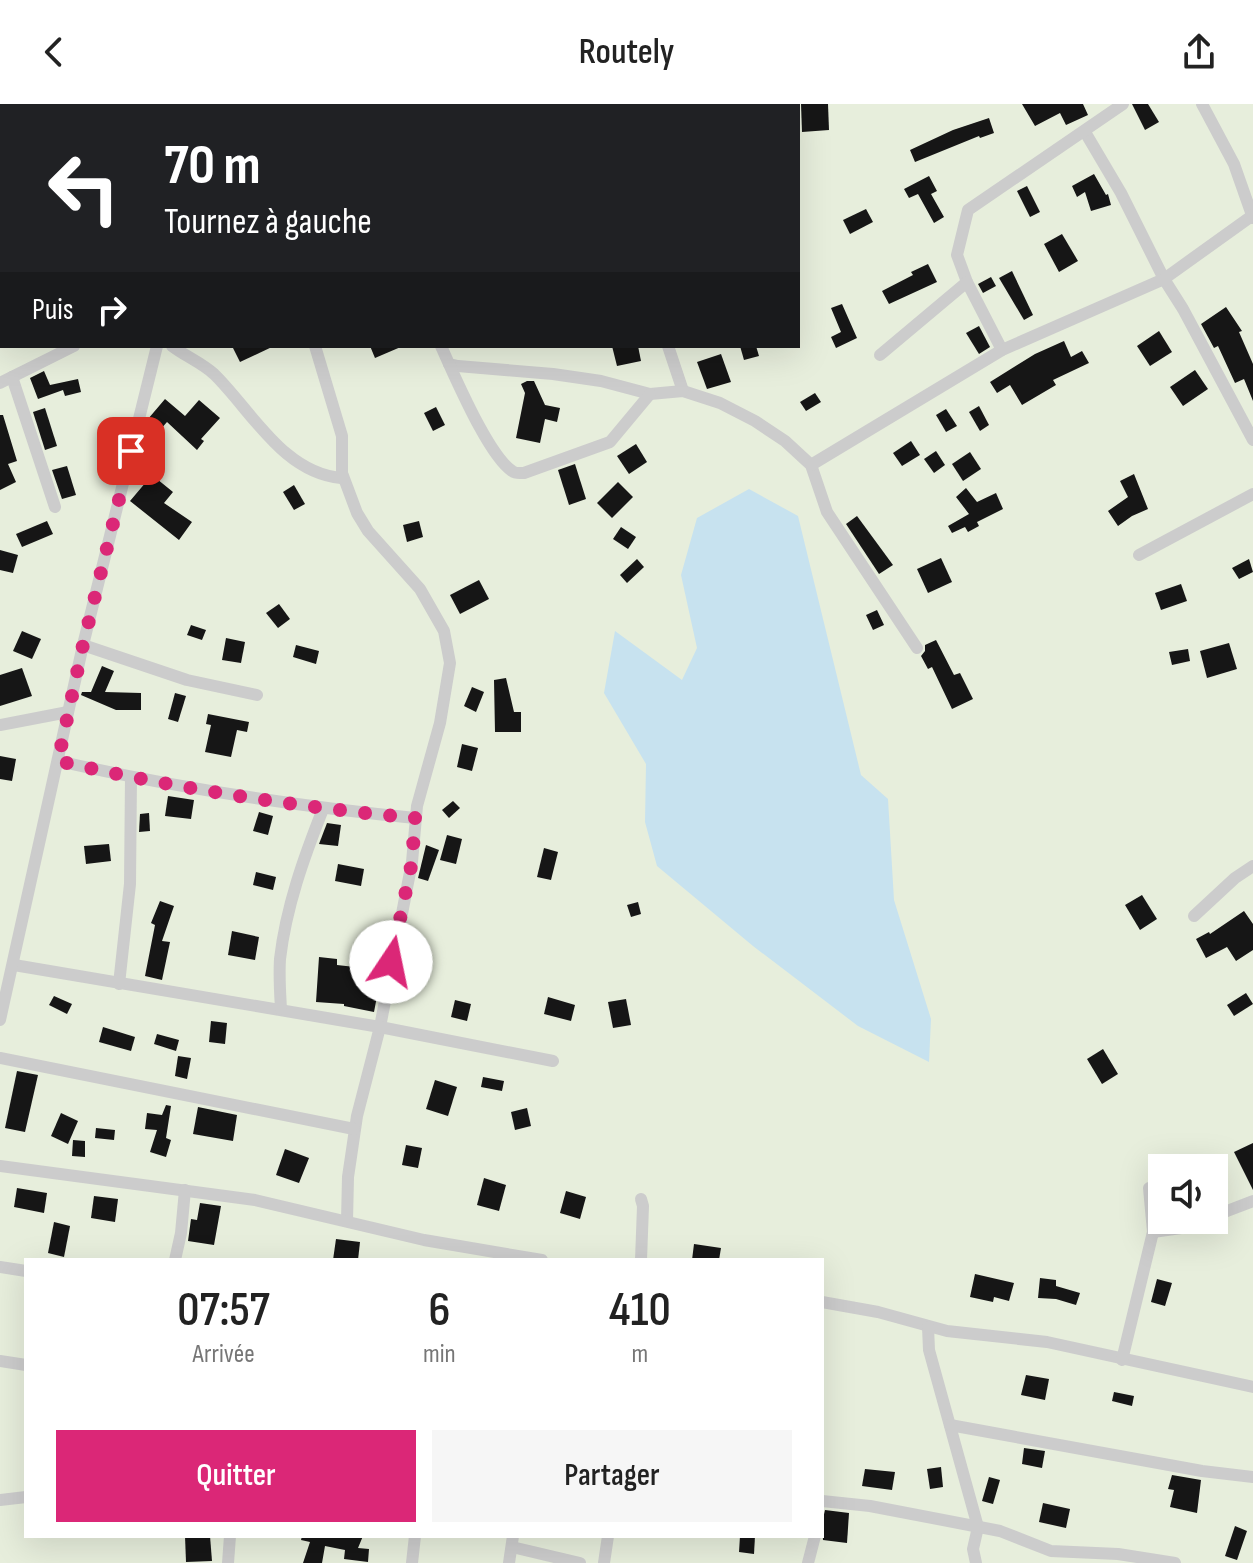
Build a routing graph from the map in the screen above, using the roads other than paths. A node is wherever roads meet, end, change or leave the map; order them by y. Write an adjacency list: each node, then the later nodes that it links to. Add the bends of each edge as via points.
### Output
1 (1123, 104): 3 (street)
2 (1202, 104): 4 (street, via 1234,164)
3 (1085, 132): 5 (street); 6 (street, via 968,210 957,255)
4 (1252, 216): 5 (street)
5 (1164, 279): 13 (street); 19 (street)
6 (967, 282): 13 (street); 14 (street)
7 (70, 348): 16 (street)
8 (157, 348): 25 (street)
9 (175, 348): 21 (street, via 215,375 273,444 321,474 341,478)
10 (316, 348): 21 (street, via 342,436)
11 (442, 348): 15 (street)
12 (669, 348): 17 (street)
13 (1002, 350): 20 (street)
14 (880, 355)
15 (449, 364): 18 (street, via 601,381); 18 (street, via 486,437 517,473 610,442)
16 (6, 380): 23 (street)
17 (683, 391): 18 (street); 20 (street, via 755,421)
18 (650, 394)
19 (1253, 440)
20 (811, 465): 26 (street, via 827,512)
21 (342, 473): 33 (street, via 368,531 420,589 449,645 440,723)
22 (1253, 494): 24 (street)
23 (55, 507)
24 (1139, 555)
25 (83, 645): 27 (street, via 187,680); 28 (street)
26 (917, 648)
27 (257, 695)
28 (68, 712): 29 (street); 30 (street)
29 (0, 725)
30 (58, 761): 31 (street); 36 (street)
31 (131, 777): 32 (street); 37 (street, via 130,884)
32 (323, 809): 33 (street); 38 (street, via 287,917 280,961)
33 (415, 818): 40 (street, via 412,862)
34 (1253, 866): 35 (street)
35 (1194, 916)
36 (14, 965): 37 (street); 39 (street)
37 (119, 984): 38 (street)
38 (281, 1009): 40 (street)
39 (0, 1020)
40 (380, 1027): 42 (street); 43 (street)
41 (0, 1058): 43 (street)
42 (553, 1061)
43 (354, 1129): 49 (street)
44 (0, 1166): 45 (street)
45 (185, 1190): 49 (street); 52 (street)
46 (641, 1199): 55 (street)
47 (1253, 1201): 48 (street)
48 (1228, 1211)
49 (347, 1221): 51 (street)
50 (1153, 1234): 60 (street)
51 (454, 1246): 53 (street); 54 (street)
52 (175, 1258)
53 (452, 1258)
54 (529, 1258)
55 (641, 1258)
56 (0, 1267): 57 (street)
57 (24, 1271)
58 (824, 1302): 59 (street)
59 (928, 1327): 60 (street, via 1047,1342); 64 (street, via 929,1350)
60 (1122, 1360): 63 (street)
61 (0, 1361): 62 (street)
62 (24, 1365)
63 (1253, 1387)
64 (950, 1425): 65 (street); 69 (street)
65 (1253, 1477)
66 (24, 1497): 67 (street)
67 (0, 1500)
68 (824, 1501): 69 (street)
69 (978, 1527): 81 (street); 82 (street, via 1051,1551)
70 (230, 1538): 76 (street)
71 (415, 1538): 77 (street)
72 (608, 1538): 80 (street)
73 (815, 1538): 75 (street)
74 (512, 1542): 78 (street); 79 (street)
75 (810, 1562)
76 (228, 1563)
77 (412, 1563)
78 (509, 1563)
79 (580, 1563)
80 (604, 1563)
81 (976, 1563)
82 (1175, 1563)

